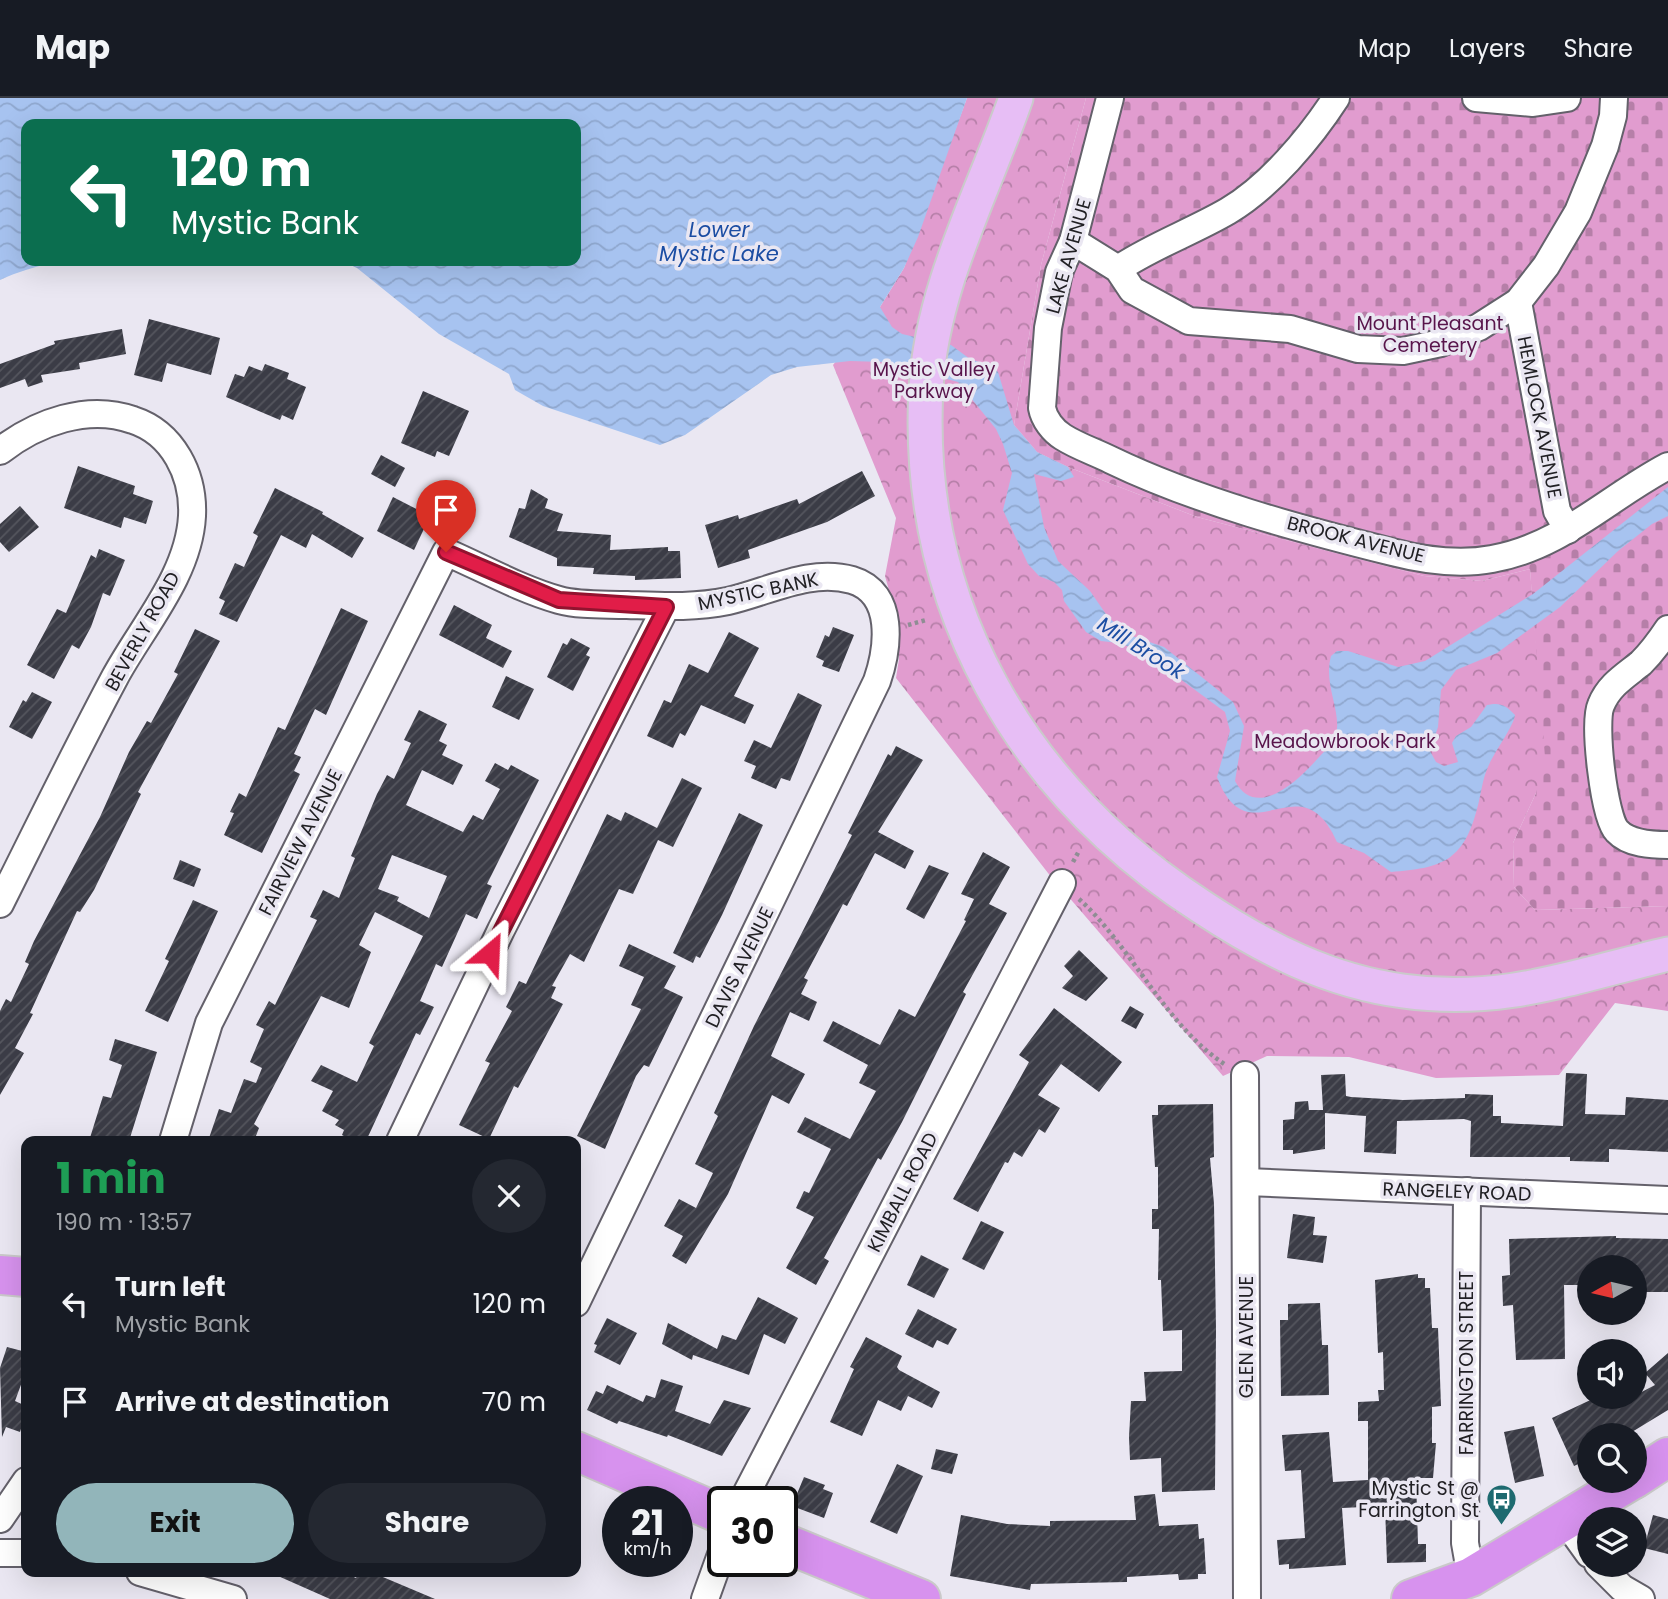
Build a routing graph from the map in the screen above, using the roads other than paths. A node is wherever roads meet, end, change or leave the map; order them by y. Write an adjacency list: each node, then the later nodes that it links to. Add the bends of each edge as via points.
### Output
1 (1016, 98): 21 (main road, via 959,245 933,331 926,385 926,468 935,531 957,611 984,675 1031,750 1092,820 1167,885 1276,952 1340,978 1402,991 1470,994 1540,988)
2 (1110, 98): 7 (street, LAKE AVENUE)
3 (1336, 98): 8 (street, via 1315,130 1230,209)
4 (1476, 98): 5 (street, via 1533,103)
5 (1567, 98)
6 (1614, 98): 9 (street, via 1605,146 1578,212)
7 (1073, 241): 8 (street); 10 (street, LAKE AVENUE, via 1059,271 1048,328 1041,385)
8 (1118, 270): 9 (street, via 1132,290 1189,321 1290,329 1358,349 1403,351 1441,344)
9 (1518, 302): 13 (street, HEMLOCK AVENUE, via 1558,511)
10 (1044, 415): 13 (street, BROOK AVENUE, via 1062,436 1138,473 1240,509 1393,553 1450,562 1488,560 1524,553)
11 (0, 451): 20 (street, BEVERLY ROAD, via 79,413 117,414 150,425 174,450 190,482 192,516 185,551 165,595 70,761)
12 (1668, 466): 13 (street, BROOK AVENUE)
13 (1568, 530)
14 (446, 552): 15 (street, MYSTIC BANK, via 559,600); 23 (street, FAIRVIEW AVENUE, via 209,1023)
15 (666, 607): 16 (street, MYSTIC BANK, via 728,601 803,579 836,578 866,587); 24 (street, via 501,930)
16 (886, 626): 30 (street, DAVIS AVENUE, via 877,681)
17 (1668, 629): 18 (street, via 1640,663 1616,681 1600,707 1599,730 1609,819 1618,832 1632,840)
18 (1668, 845)
19 (1062, 883): 34 (street, KIMBALL ROAD)
20 (0, 904)
21 (1668, 954)
22 (1245, 1075): 25 (street, GLEN AVENUE)
23 (175, 1136)
24 (402, 1136)
25 (1246, 1182): 26 (street, RANGELEY ROAD); 52 (street, GLEN AVENUE)
26 (1466, 1191): 27 (street, RANGELEY ROAD); 46 (street, FARRINGTON STREET, via 1465,1543)
27 (1668, 1199)
28 (0, 1276): 29 (highway)
29 (21, 1277)
30 (581, 1293)
31 (581, 1453): 37 (highway)
32 (1668, 1457): 33 (highway)
33 (1647, 1471)
34 (750, 1486)
35 (21, 1488): 38 (street)
36 (1612, 1493): 39 (highway)
37 (707, 1508)
38 (0, 1519)
39 (1566, 1522): 40 (street); 46 (highway)
40 (1577, 1537)
41 (798, 1549): 51 (highway)
42 (0, 1553): 43 (street)
43 (21, 1553)
44 (157, 1577): 49 (street)
45 (713, 1577): 50 (street)
46 (1471, 1577): 48 (highway)
47 (1611, 1577): 53 (street)
48 (1419, 1597)
49 (233, 1599)
50 (705, 1599)
51 (921, 1599)
52 (1247, 1599)
53 (1641, 1599)

